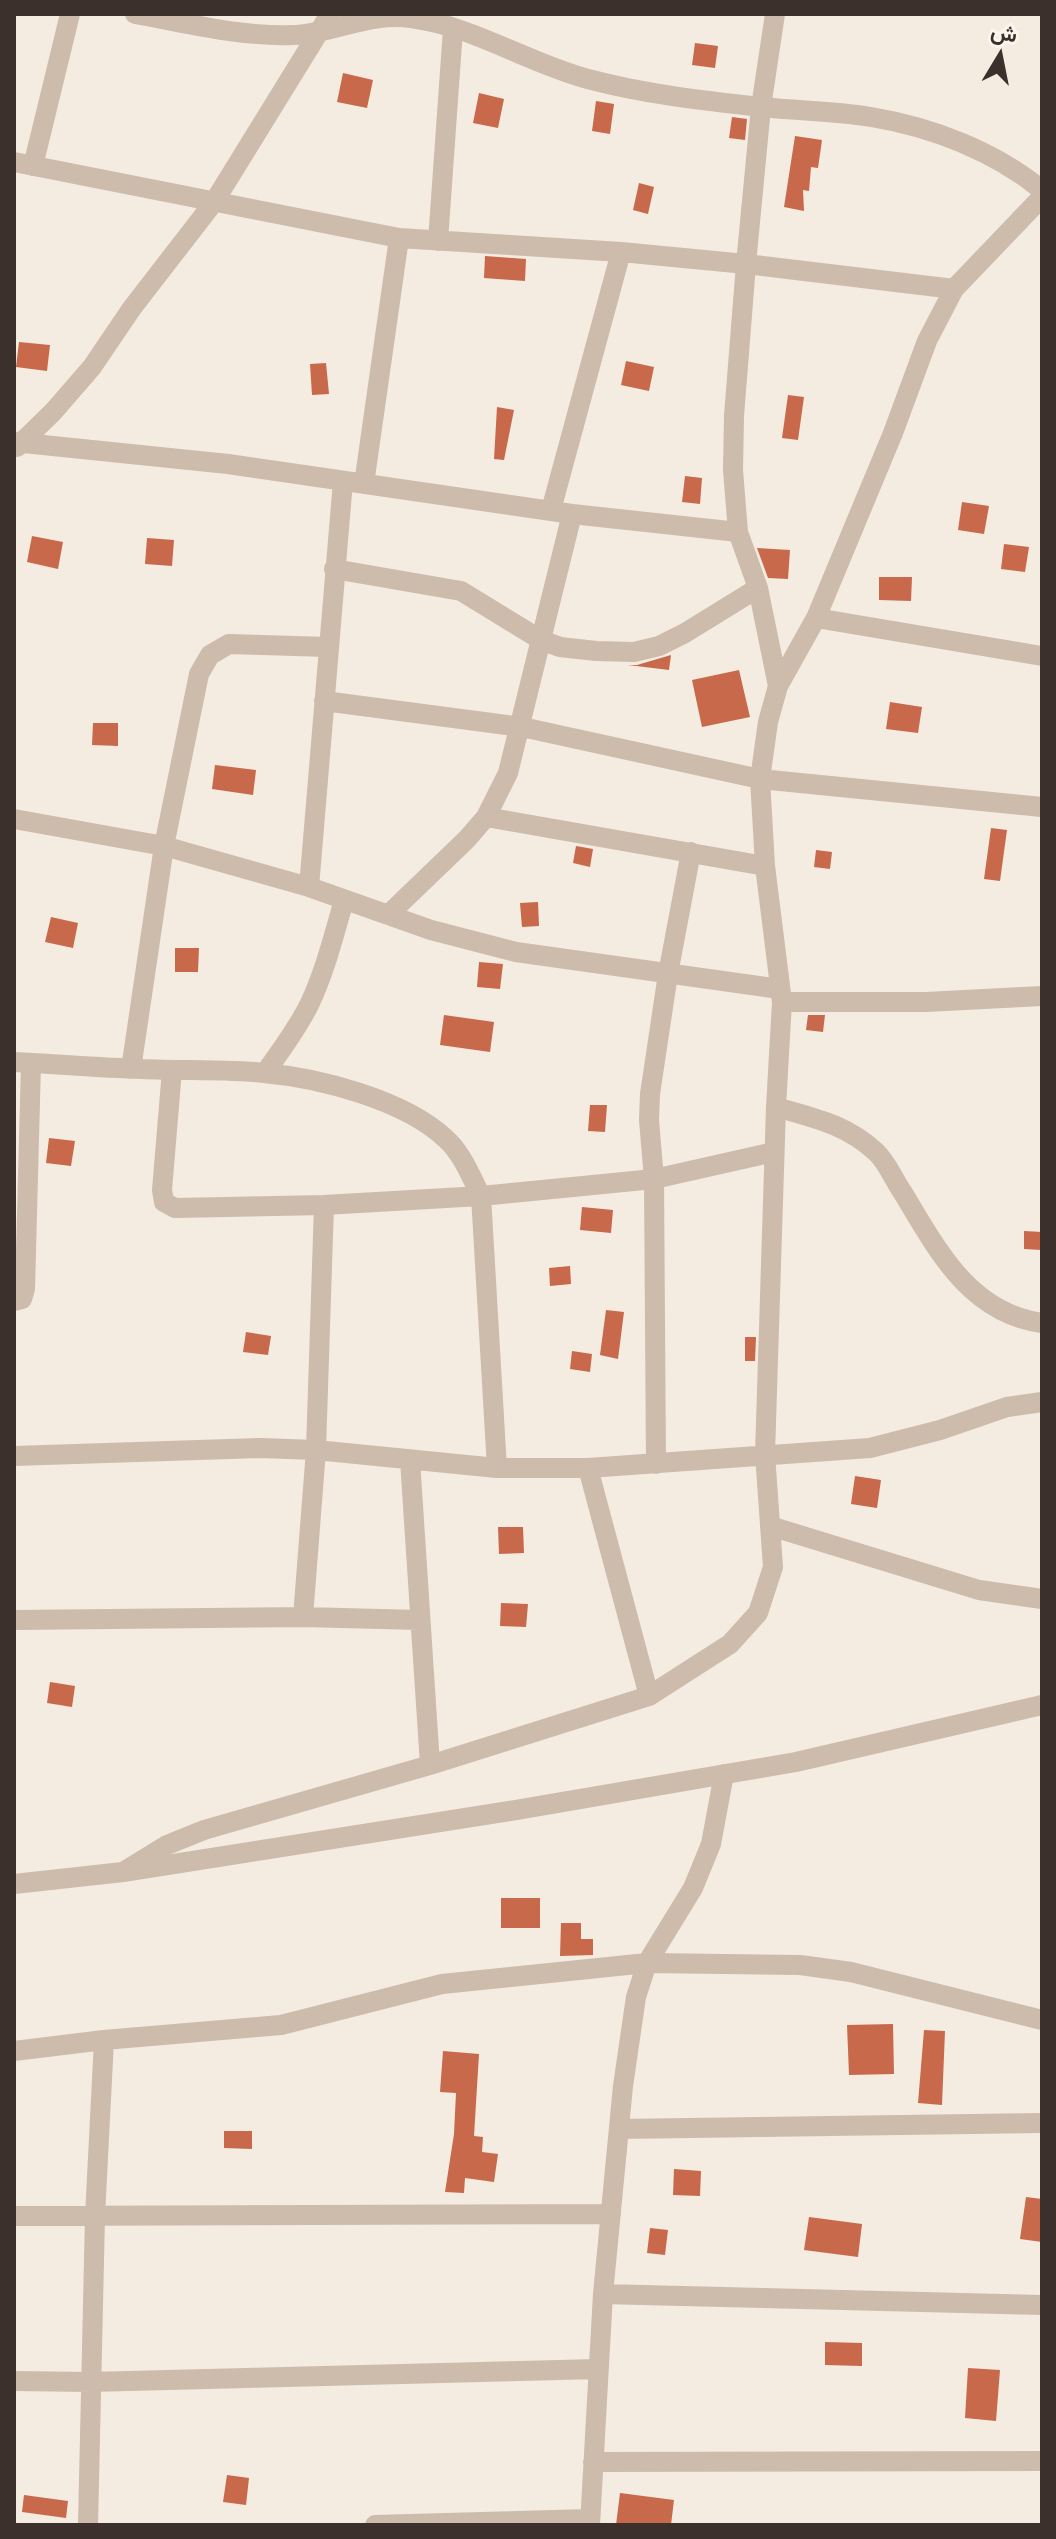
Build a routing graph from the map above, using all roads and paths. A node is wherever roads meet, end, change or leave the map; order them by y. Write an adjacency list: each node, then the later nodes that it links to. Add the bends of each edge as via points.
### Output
1 (70, 14): 8 (street)
2 (135, 14): 6 (street, via 245,33)
3 (330, 14): 6 (street)
4 (775, 14): 7 (street)
5 (453, 29): 6 (street, via 411,18 379,17); 7 (street, via 587,79); 13 (street)
6 (319, 32): 11 (street)
7 (761, 107): 9 (street, via 918,127 1016,169); 15 (street)
8 (24, 164): 11 (street)
9 (1042, 190)
10 (1042, 197): 16 (street)
11 (214, 202): 12 (street); 17 (street, via 92,367)
12 (399, 238): 13 (street); 19 (street)
13 (438, 241): 14 (street)
14 (621, 252): 15 (street); 20 (street)
15 (746, 264): 16 (street); 22 (street, via 734,416)
16 (954, 289): 25 (street, via 927,341)
17 (17, 445): 18 (street, via 196,460)
18 (343, 481): 19 (street); 23 (street)
19 (364, 484): 20 (street)
20 (551, 510): 21 (street)
21 (572, 514): 22 (street); 26 (street)
22 (738, 532): 24 (street)
23 (334, 569): 26 (street, via 461,591); 27 (street)
24 (758, 588): 26 (street, via 685,633 634,652 560,647); 29 (street)
25 (816, 618): 28 (street); 29 (street)
26 (541, 640): 31 (street)
27 (328, 647): 30 (street); 36 (street, via 229,644 210,655 199,674)
28 (1042, 656)
29 (778, 686): 32 (street)
30 (324, 701): 31 (street); 39 (street)
31 (522, 727): 32 (street); 34 (street, via 508,773)
32 (760, 779): 33 (street); 38 (street)
33 (1042, 807)
34 (486, 817): 37 (street); 41 (street)
35 (14, 819): 36 (street)
36 (164, 846): 39 (street); 46 (street)
37 (691, 852): 38 (street); 42 (street)
38 (765, 866): 43 (street)
39 (309, 887): 40 (street)
40 (344, 900): 41 (street); 48 (street, via 311,1001)
41 (388, 915): 42 (street, via 516,952)
42 (668, 974): 43 (street); 51 (street, via 650,1094)
43 (781, 996): 44 (street, via 926,1002); 49 (street)
44 (1042, 996)
45 (23, 1062): 46 (street); 54 (street)
46 (131, 1069): 47 (street)
47 (172, 1070): 48 (street); 53 (street, via 164,1202 175,1208)
48 (265, 1073): 52 (street, via 372,1098 413,1116 447,1139)
49 (776, 1107): 50 (street); 56 (street, via 844,1127 878,1154 949,1267 980,1298)
50 (774, 1152): 51 (street); 59 (street)
51 (654, 1179): 52 (street); 62 (street)
52 (481, 1196): 53 (street); 63 (street)
53 (324, 1205): 58 (street)
54 (20, 1210): 55 (street, via 25,1289 22,1299)
55 (14, 1301)
56 (1042, 1323)
57 (1042, 1402): 59 (street, via 1007,1407 870,1448)
58 (316, 1450): 60 (street); 61 (street); 67 (street)
59 (765, 1454): 62 (street); 65 (street)
60 (14, 1456)
61 (410, 1460): 63 (street); 69 (street)
62 (656, 1464): 64 (street)
63 (497, 1468): 64 (street)
64 (588, 1468): 70 (street)
65 (770, 1526): 66 (street, via 979,1590); 70 (street, via 773,1567 758,1613 730,1644)
66 (1042, 1599)
67 (303, 1617): 68 (street); 69 (street)
68 (14, 1620)
69 (420, 1620): 72 (street)
70 (649, 1696): 72 (street)
71 (1042, 1705): 73 (street)
72 (430, 1765): 74 (street, via 194,1834 150,1853)
73 (724, 1774): 74 (street); 76 (street, via 711,1844 693,1888)
74 (123, 1872): 75 (street)
75 (14, 1884)
76 (647, 1963): 77 (street, via 800,1965 851,1972); 78 (street, via 442,1984 281,2025); 81 (street, via 636,1997)
77 (1042, 2020)
78 (104, 2040): 79 (street); 84 (street)
79 (14, 2051)
80 (1042, 2123): 81 (street)
81 (619, 2129): 82 (street)
82 (611, 2214): 84 (street); 85 (street)
83 (14, 2216): 84 (street)
84 (95, 2216): 89 (street)
85 (603, 2294): 86 (street); 87 (street)
86 (1042, 2305)
87 (598, 2369): 89 (street); 91 (street)
88 (14, 2381): 89 (street)
89 (90, 2382): 93 (street)
90 (1042, 2461): 91 (street)
91 (593, 2462): 92 (street)
92 (590, 2522): 94 (street)
93 (88, 2525)
94 (375, 2525)

